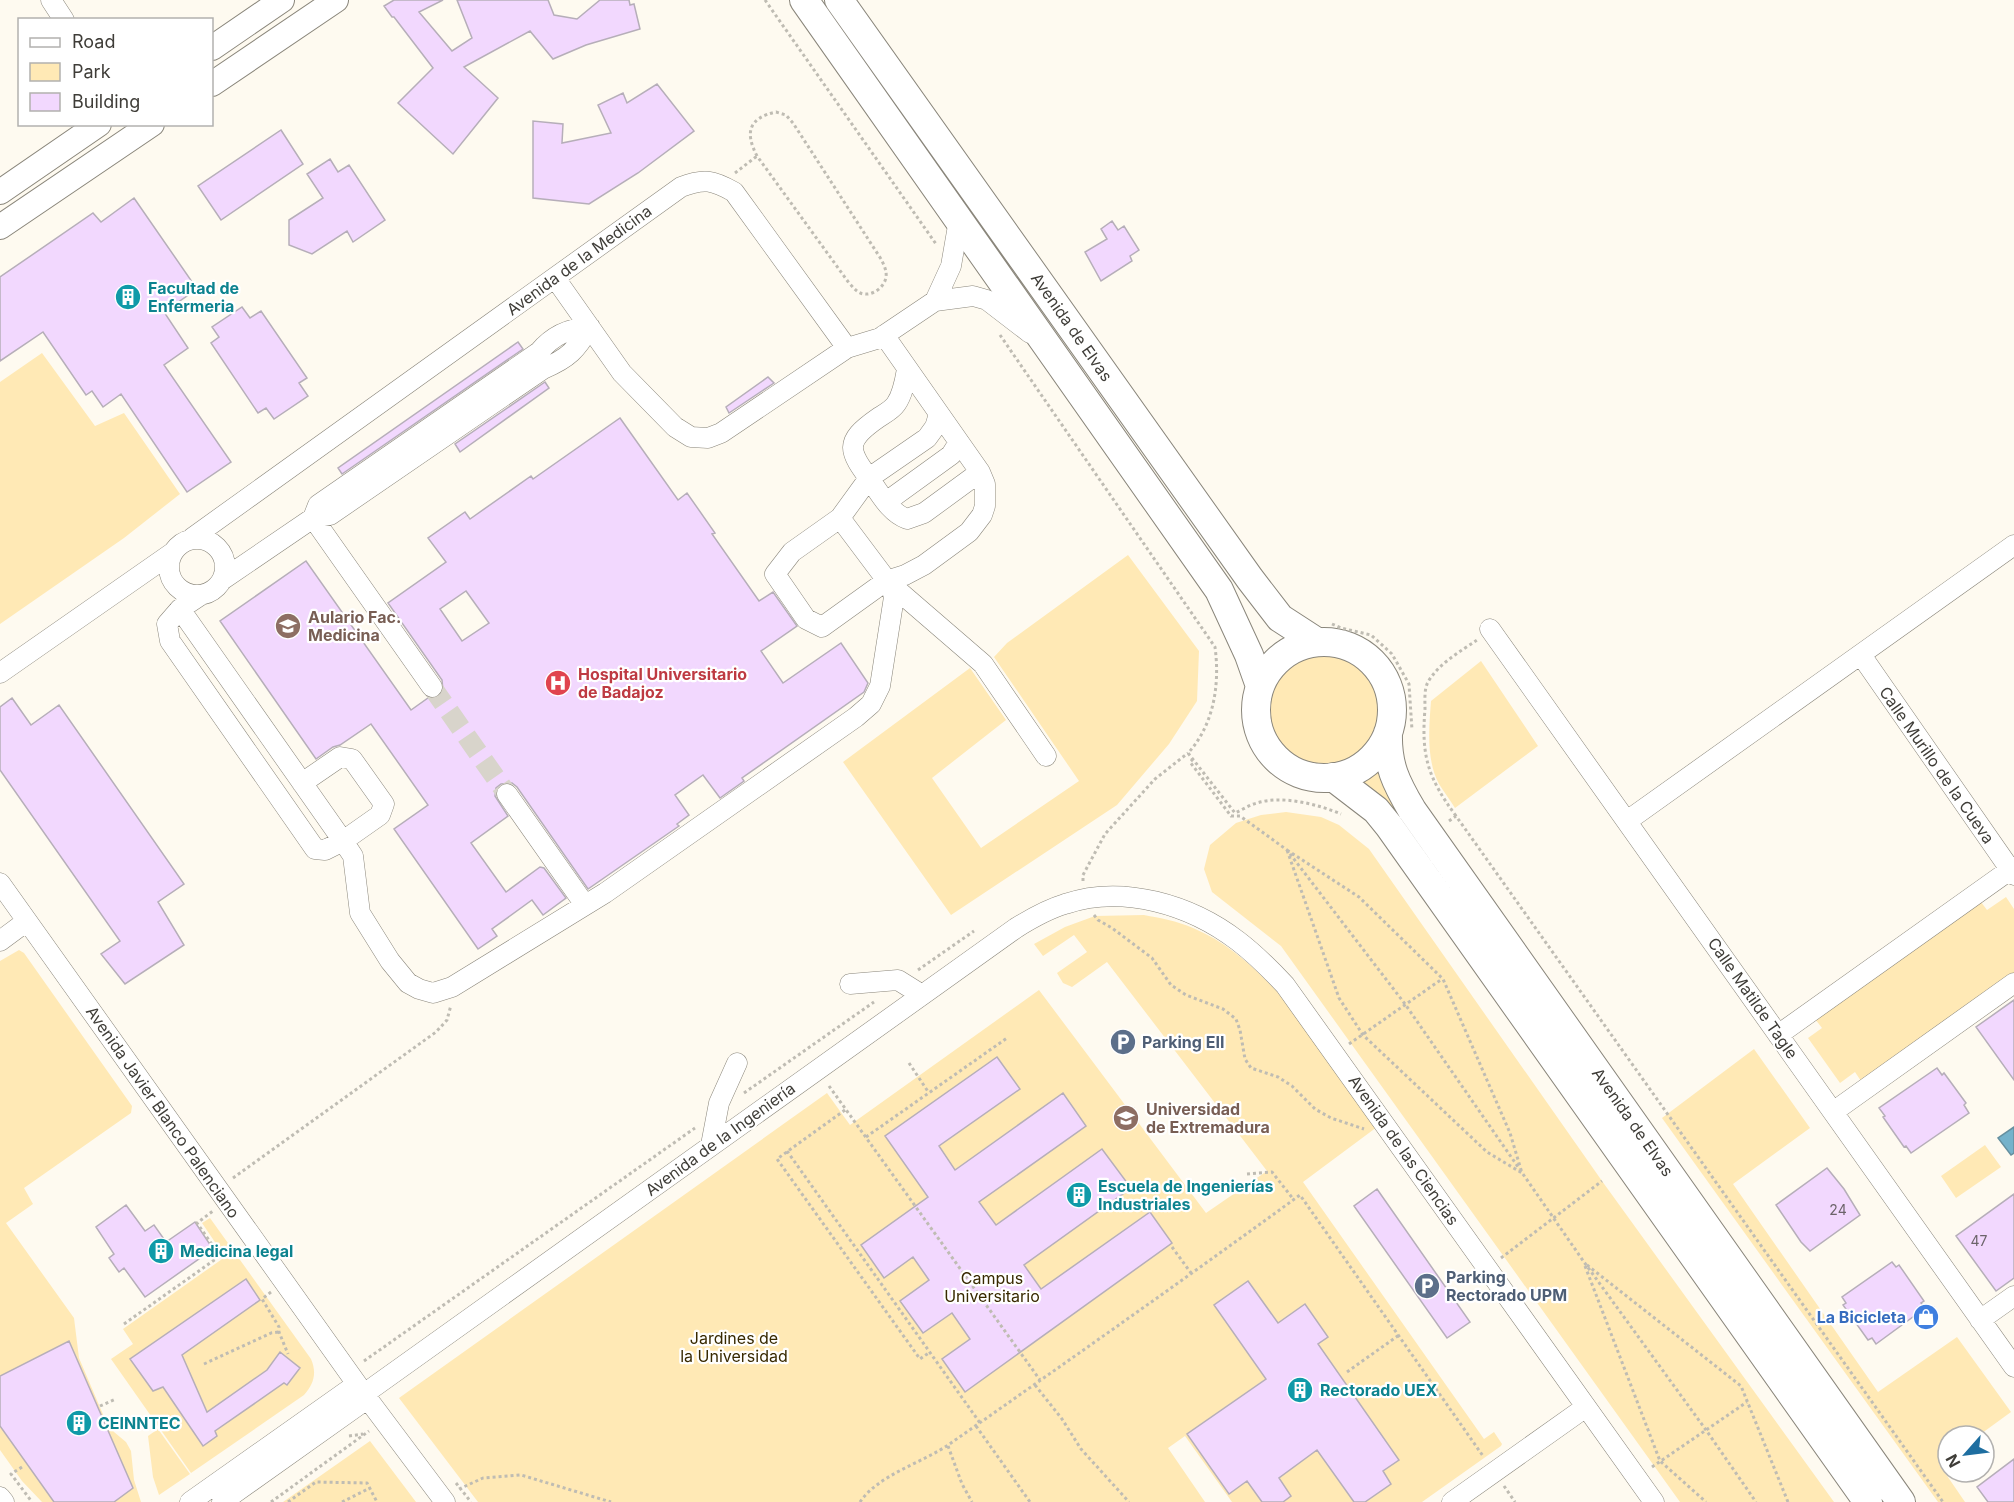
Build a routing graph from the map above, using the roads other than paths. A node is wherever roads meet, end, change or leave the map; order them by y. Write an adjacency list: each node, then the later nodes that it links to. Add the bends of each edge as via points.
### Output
1 (51, 0): 6 (street)
2 (282, 0): 7 (main road)
3 (336, 0): 8 (main road)
4 (804, 0): 12 (highway, Avenida de Elvas)
5 (839, 0): 36 (highway, Avenida de Elvas, via 1256,587 1280,618)
6 (63, 18)
7 (213, 47)
8 (213, 83)
9 (96, 126): 11 (main road)
10 (149, 126): 13 (main road)
11 (0, 192)
12 (959, 220): 15 (street, via 951,266); 19 (highway, Avenida de Elvas)
13 (0, 227)
14 (555, 278): 16 (street); 18 (street, Avenida de la Medicina, via 681,186 698,180 718,183 734,192); 28 (street, Avenida de la Medicina)
15 (935, 301): 17 (street); 19 (street, Avenida de Elvas, via 973,296 987,300)
16 (590, 327): 18 (street, via 622,373 675,427 691,437 722,434); 26 (street, via 579,347 568,356 543,369 330,515)
17 (884, 335): 18 (street); 20 (street)
18 (847, 348)
19 (1050, 349): 39 (highway, Avenida de Elvas, via 1219,590)
20 (907, 369): 21 (street); 24 (street, via 896,406 860,430 853,442 854,455)
21 (939, 414): 22 (street); 24 (street, via 927,438)
22 (959, 442): 23 (street); 25 (street, via 951,455)
23 (980, 472): 25 (street, via 915,518 897,515); 32 (street, via 986,495 976,524 924,565)
24 (869, 478): 25 (street); 27 (street)
25 (885, 502)
26 (313, 518): 31 (street); 40 (street)
27 (840, 518): 32 (street); 32 (street, via 792,552 775,574 806,620 822,627)
28 (192, 538): 30 (street); 31 (street, via 217,546 225,562)
29 (2014, 545): 37 (street)
30 (172, 553): 33 (street, via 169,570 176,586 192,595); 38 (street)
31 (222, 580): 33 (street)
32 (886, 580): 42 (street, via 983,664); 51 (street, via 894,597 880,686 871,704)
33 (201, 595): 34 (street)
34 (180, 609): 44 (street); 47 (street, via 166,624 170,641 183,661 315,849 325,850)
35 (1490, 629): 46 (street, Calle Matilde Tagle)
36 (1317, 642): 39 (highway, via 1293,649 1280,658); 41 (highway, via 1342,644 1372,661 1391,696)
37 (1861, 655): 46 (street); 48 (street, Calle Murillo de la Cueva)
38 (0, 673)
39 (1260, 686): 43 (highway, via 1257,718 1271,753 1302,774)
40 (432, 687)
41 (1388, 733): 43 (highway, via 1366,763); 74 (highway, Avenida de Elvas, via 1390,768 1412,810)
42 (1047, 756)
43 (1333, 777): 73 (highway, Avenida de Elvas, via 1376,810 1389,826)
44 (302, 783): 47 (street); 47 (street, via 340,757 352,759 384,804 380,815)
45 (507, 794): 51 (street)
46 (1627, 821): 57 (street, Calle Matilde Tagle)
47 (343, 842): 51 (street, via 353,856 360,913 408,983 433,993 452,987)
48 (2013, 870): 57 (street)
49 (0, 883): 52 (street, Avenida Javier Blanco Palenciano)
50 (1085, 898): 56 (street, Avenida de la Ingeniería, via 1032,918); 65 (street, Avenida de las Ciencias, via 1143,899 1181,910 1238,941 1278,977)
51 (585, 905)
52 (27, 921): 53 (street); 64 (street, Avenida Javier Blanco Palenciano)
53 (0, 941)
54 (850, 984): 56 (street, via 898,980)
55 (2014, 984): 59 (street)
56 (922, 995): 60 (street, Avenida de la Ingeniería)
57 (1778, 1035): 59 (street, Calle Matilde Tagle)
58 (737, 1063): 60 (street, via 719,1103)
59 (1833, 1112): 62 (street, Calle Matilde Tagle)
60 (711, 1145): 64 (street, Avenida de la Ingeniería)
61 (2014, 1296): 62 (street)
62 (1980, 1320): 63 (street, Calle Matilde Tagle)
63 (2014, 1367)
64 (362, 1392): 67 (street, Avenida Javier Blanco Palenciano); 69 (street); 70 (street)
65 (1586, 1407): 71 (street); 72 (street, Avenida de las Ciencias)
66 (0, 1497): 68 (street)
67 (443, 1499)
68 (4, 1502)
69 (190, 1502)
70 (222, 1502)
71 (1452, 1502)
72 (1654, 1502)
73 (1868, 1502)
74 (1901, 1502)

